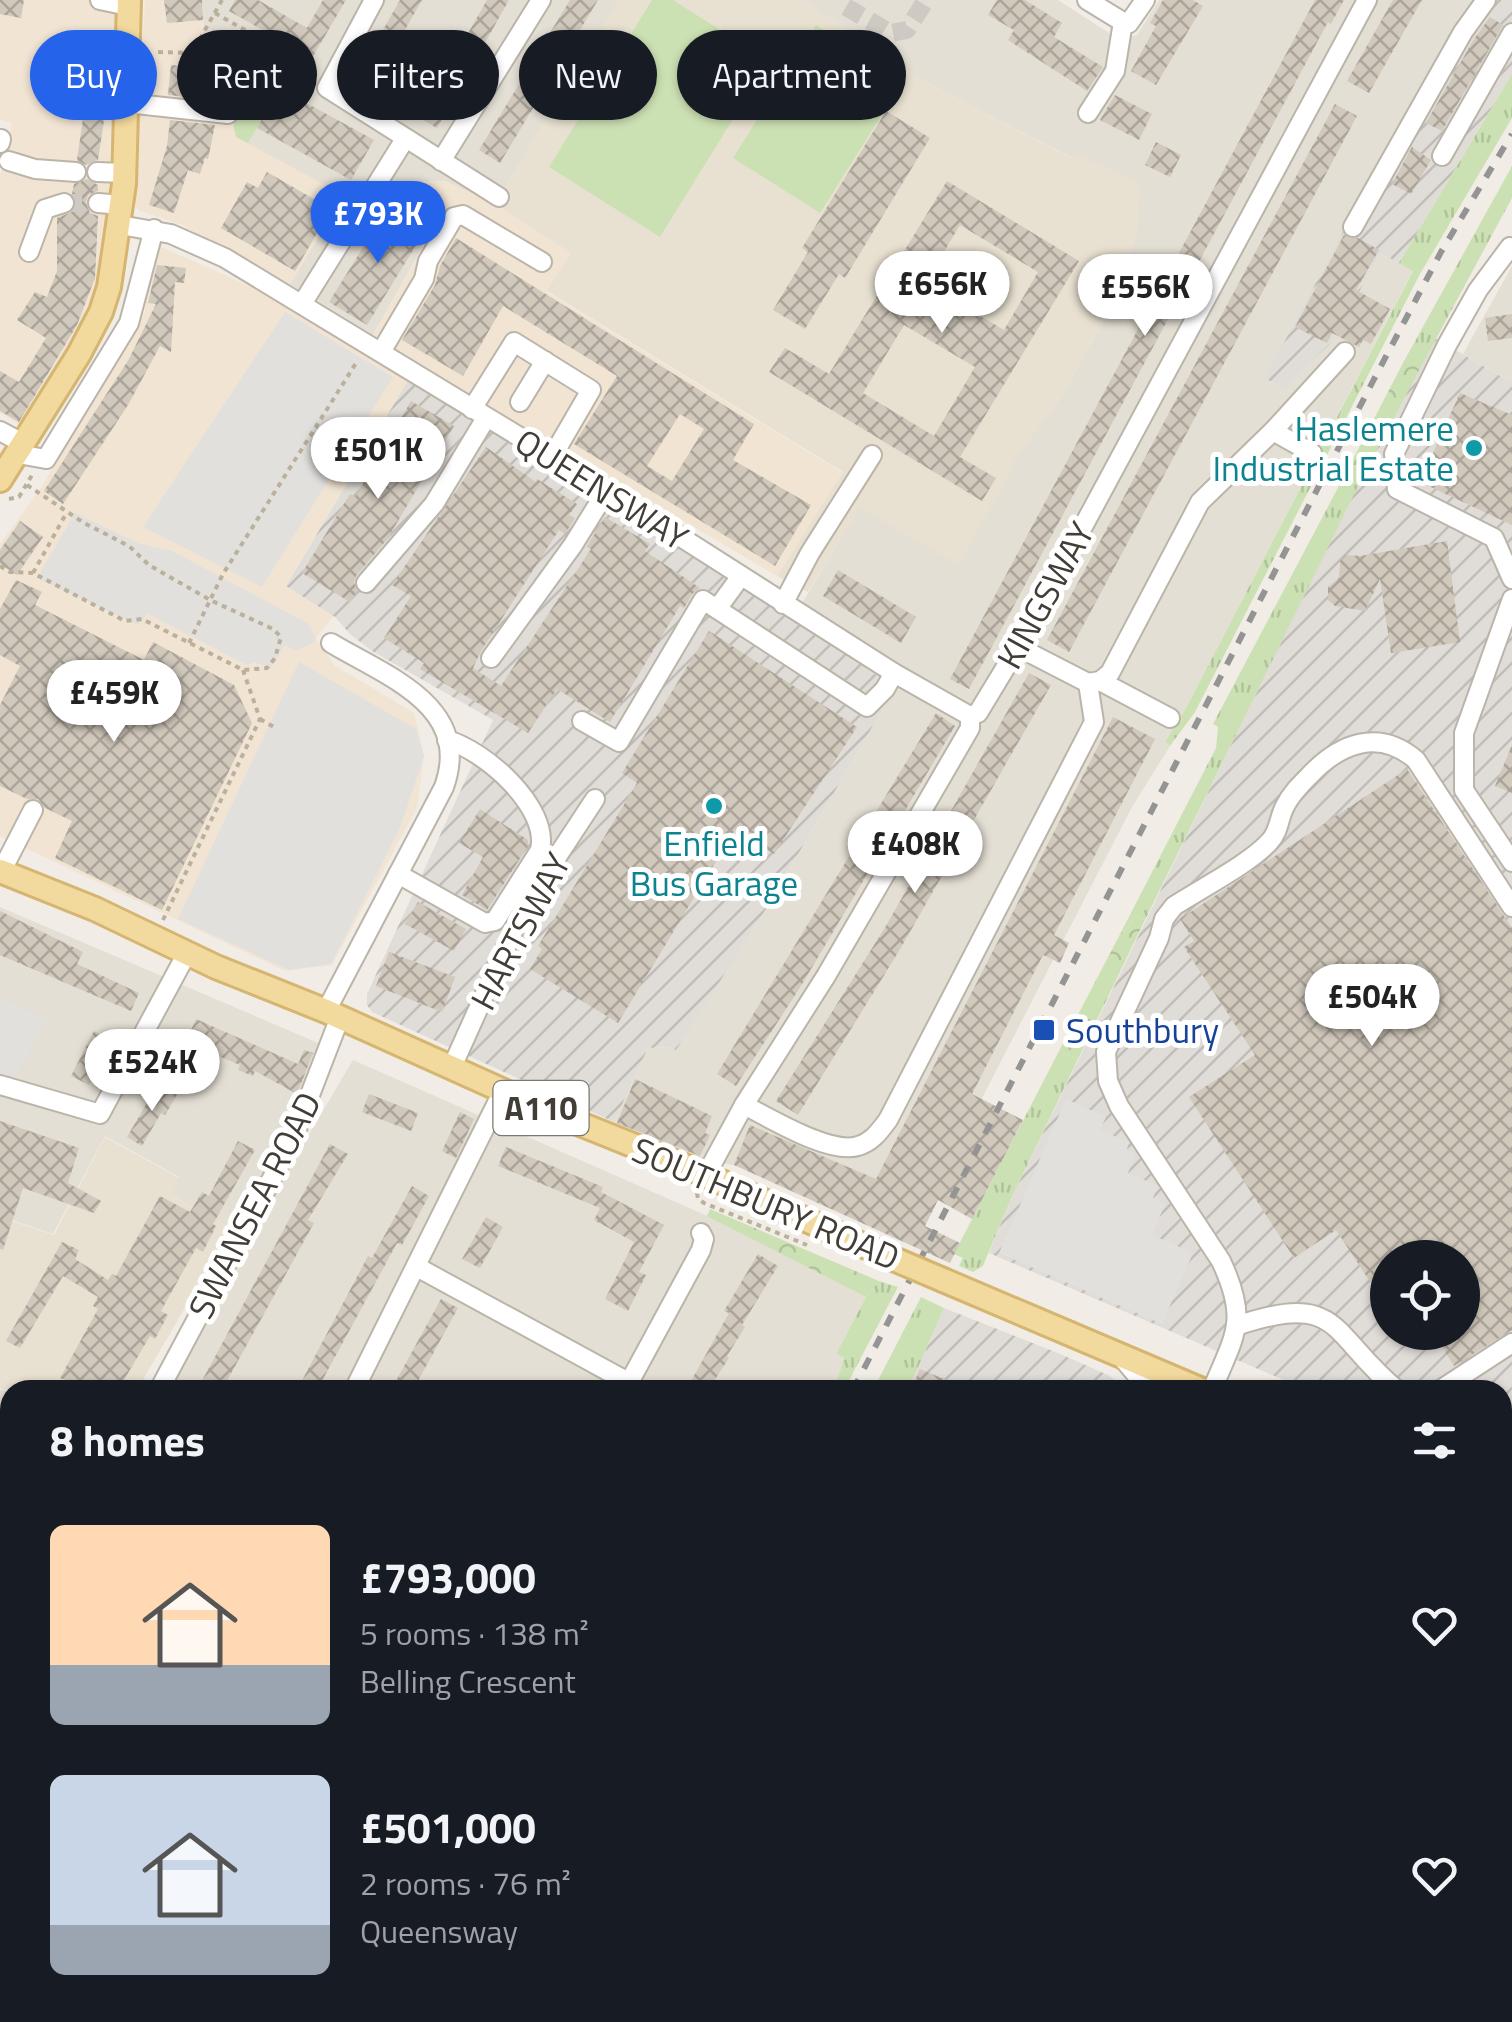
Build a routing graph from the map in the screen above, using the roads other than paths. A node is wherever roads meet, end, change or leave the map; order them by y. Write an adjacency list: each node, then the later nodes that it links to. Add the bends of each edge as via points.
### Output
1 (100, 0): 8 (street)
2 (374, 0): 14 (street, via 327,88)
3 (541, 0): 17 (street)
4 (1087, 0): 9 (street)
5 (1145, 0): 9 (street, via 1134,19)
6 (1367, 0): 53 (street, KINGSWAY)
7 (1486, 0): 25 (street)
8 (128, 3): 10 (main road)
9 (1123, 22): 12 (street, via 1115,71)
10 (128, 30)
11 (1512, 34): 15 (street)
12 (1088, 113)
13 (127, 120): 20 (main road)
14 (404, 139): 17 (street); 30 (street)
15 (1442, 156)
16 (9, 161): 18 (street)
17 (441, 162): 21 (street)
18 (76, 172)
19 (98, 172): 20 (street)
20 (125, 173): 24 (main road)
21 (499, 198)
22 (64, 203): 28 (street, via 46,209)
23 (98, 203): 24 (street, QUEENSWAY)
24 (121, 215): 26 (street, QUEENSWAY); 31 (main road)
25 (1353, 227)
26 (154, 230): 30 (street, QUEENSWAY, via 225,258); 32 (street)
27 (1511, 242): 47 (street, via 1462,317 1394,454 1397,489 1494,538)
28 (29, 252)
29 (542, 262): 33 (street, via 454,217 424,278)
30 (302, 304): 33 (street, QUEENSWAY)
31 (101, 312): 32 (street); 41 (main road)
32 (129, 324): 41 (street, via 46,460)
33 (374, 347): 37 (street, QUEENSWAY)
34 (1345, 352): 39 (street)
35 (545, 361): 36 (street); 37 (street, via 514,342); 43 (street, via 591,390)
36 (520, 402)
37 (479, 414): 43 (street, QUEENSWAY); 48 (street, via 434,504)
38 (0, 430): 41 (street)
39 (1273, 431): 40 (street); 56 (street, via 1200,502 1115,665)
40 (1312, 453)
41 (26, 455): 44 (main road)
42 (872, 455): 50 (street)
43 (552, 457): 45 (street, QUEENSWAY)
44 (9, 479)
45 (607, 490): 46 (street, QUEENSWAY); 54 (street)
46 (741, 576): 50 (street, QUEENSWAY); 51 (street)
47 (1512, 579)
48 (366, 583)
49 (1512, 598): 63 (street, via 1464,733 1464,790)
50 (783, 604): 55 (street, QUEENSWAY)
51 (717, 609): 55 (street, via 868,707); 59 (street, via 703,600 619,742)
52 (331, 643): 60 (street, via 420,694)
53 (1018, 647): 56 (street); 57 (street, KINGSWAY)
54 (490, 658)
55 (894, 673): 57 (street, QUEENSWAY)
56 (1094, 682): 58 (street); 72 (street, via 1094,722 873,1139 854,1148 830,1145)
57 (970, 716): 72 (street, KINGSWAY, via 970,728 930,798)
58 (1170, 718)
59 (582, 720)
60 (447, 740): 65 (street, SWANSEA ROAD, via 450,770); 65 (street, via 488,759 511,784 537,818 540,850 495,922 485,923)
61 (594, 798): 69 (street, HARTSWAY, via 524,907)
62 (33, 810): 64 (street)
63 (1512, 862)
64 (0, 872): 67 (main road, SOUTHBURY ROAD / A110)
65 (398, 874): 68 (street, SWANSEA ROAD)
66 (1512, 906): 76 (street, via 1416,760 1383,741 1363,741 1323,761 1292,794 1273,840 1164,919 1106,1052 1108,1081 1221,1261)
67 (187, 953): 68 (main road, SOUTHBURY ROAD / A110); 70 (street, via 100,1114)
68 (333, 1014): 69 (main road, SOUTHBURY ROAD / A110); 79 (street, SWANSEA ROAD, via 324,1066 293,1139)
69 (452, 1067): 71 (main road, SOUTHBURY ROAD / A110)
70 (0, 1085)
71 (503, 1092): 73 (main road, SOUTHBURY ROAD / A110); 75 (street)
72 (744, 1104): 73 (street, KINGSWAY)
73 (706, 1176): 78 (main road, SOUTHBURY ROAD / A110, bridge)
74 (702, 1233): 82 (street, via 701,1250)
75 (417, 1267): 80 (street); 81 (street)
76 (1239, 1325): 85 (street); 86 (street, via 1308,1312 1330,1320)
77 (1512, 1343): 87 (street)
78 (1112, 1351): 83 (street); 84 (main road, SOUTHBURY ROAD)
79 (164, 1380)
80 (359, 1380)
81 (616, 1380)
82 (630, 1380)
83 (1142, 1380)
84 (1179, 1380)
85 (1216, 1380)
86 (1386, 1380)
87 (1455, 1380)

